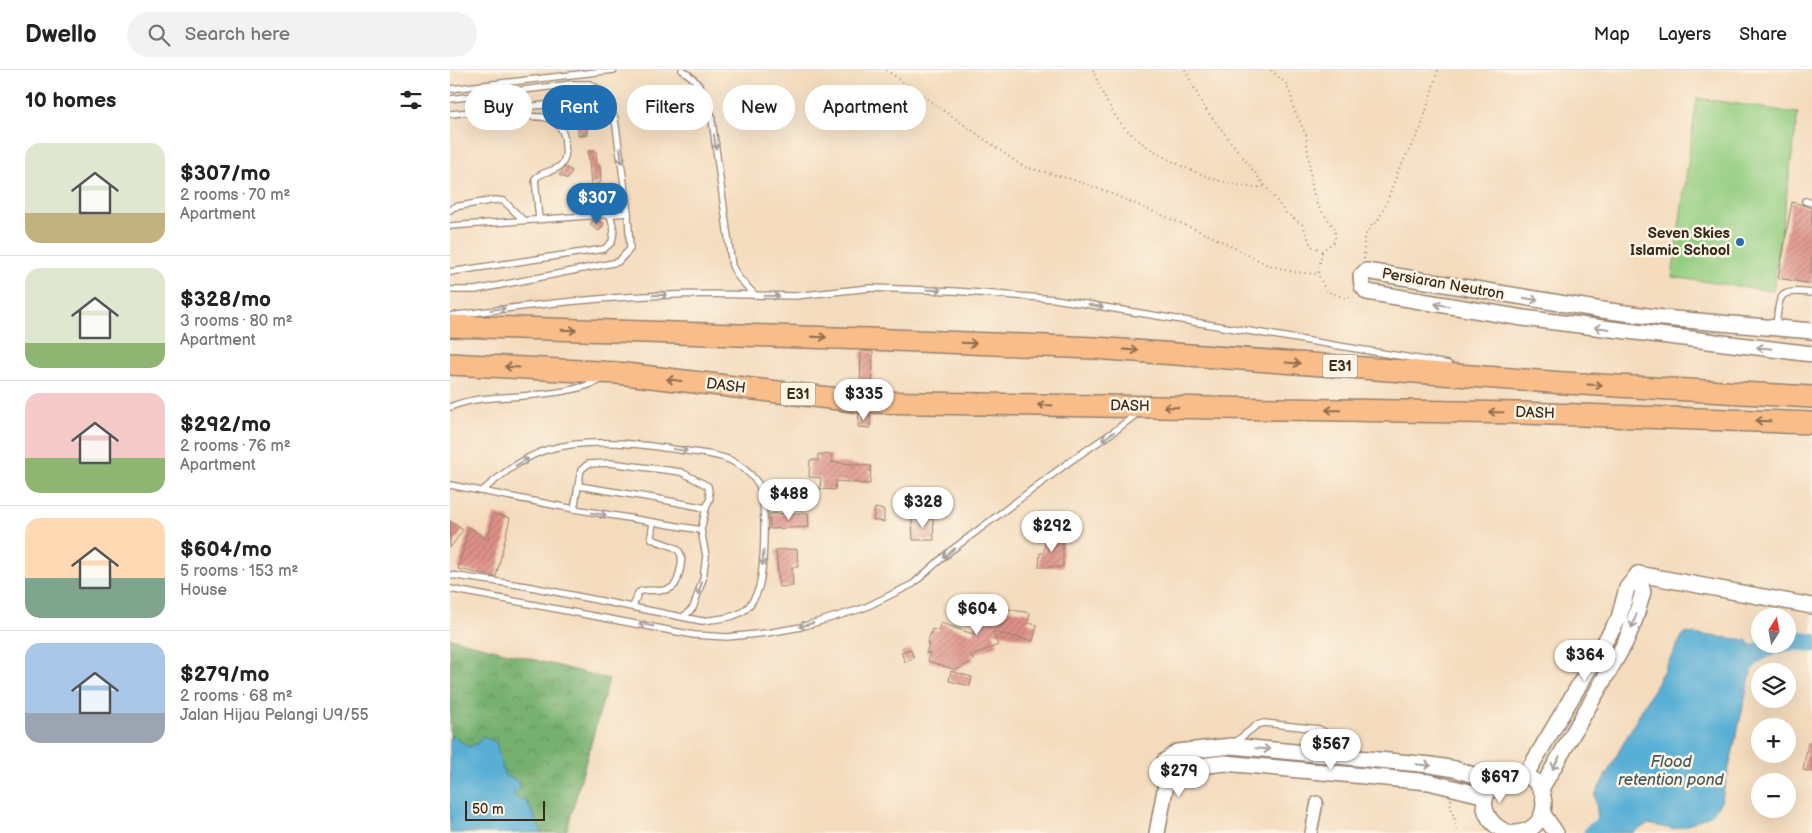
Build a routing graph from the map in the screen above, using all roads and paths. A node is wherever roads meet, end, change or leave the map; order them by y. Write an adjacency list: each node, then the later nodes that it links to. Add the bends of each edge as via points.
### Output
1 (614, 70): 11 (lane)
2 (682, 70): 33 (lane, one-way to 33, via 703,89 711,113 732,266)
3 (886, 70): 29 (path, via 1024,167 1071,179 1104,192 1266,264 1293,272)
4 (1093, 70): 17 (path, via 1118,119 1152,149 1193,171 1229,183 1251,188)
5 (1185, 70): 17 (path, via 1204,107)
6 (1271, 70): 26 (path, via 1286,84 1291,94 1293,107 1306,135 1316,203 1335,229 1335,241)
7 (1438, 70): 27 (path, via 1422,128 1398,169 1385,207 1364,238)
8 (564, 85): 9 (lane)
9 (592, 85)
10 (542, 88): 12 (lane)
11 (450, 89)
12 (450, 99)
13 (465, 113): 14 (lane)
14 (450, 114)
15 (532, 116): 23 (lane, via 554,121 560,126 566,153 556,170 535,179)
16 (617, 130): 21 (lane, one-way to 21)
17 (1266, 186): 26 (path, via 1286,213 1303,225 1311,246)
18 (1805, 202): 19 (lane)
19 (1812, 203)
20 (450, 210): 24 (lane, via 504,201)
21 (628, 213): 22 (lane); 30 (lane, via 630,249 618,262 475,290)
22 (610, 214): 23 (lane); 28 (lane, via 614,230 612,242 604,249)
23 (539, 218): 24 (lane)
24 (523, 220): 25 (lane)
25 (450, 226)
26 (1322, 251): 29 (path)
27 (1366, 271): 31 (street, Persiaran Neutron, via 1362,276 1362,286); 36 (street, Persiaran Neutron, one-way to 36, via 1602,310)
28 (450, 272)
29 (1318, 274): 31 (path, via 1326,291 1343,297 1359,297)
30 (450, 290)
31 (1368, 292): 38 (street, Persiaran Neutron, one-way to 31, via 1523,318)
32 (1812, 293): 36 (lane, via 1790,291 1783,294)
33 (755, 295): 34 (lane, one-way to 33, via 632,296); 40 (lane, one-way to 40, via 795,296 870,288 1055,299)
34 (450, 316)
35 (450, 326): 43 (highway, DASH / E31, one-way to 43, via 1095,348)
36 (1776, 327): 37 (street, Persiaran Neutron)
37 (1812, 331)
38 (1812, 354)
39 (450, 364): 42 (highway, DASH / E31, one-way to 39)
40 (1456, 365)
41 (1485, 370): 43 (lane)
42 (617, 373): 45 (highway, DASH / E31, one-way to 42, via 864,402); 46 (lane, via 586,387 481,398)
43 (1564, 383): 44 (highway, DASH / E31, one-way to 44)
44 (1812, 397)
45 (1146, 406): 47 (highway, DASH / E31, one-way to 45, via 1521,413); 62 (lane, one-way to 62, via 949,552 913,584 864,608 801,627 767,633 727,637)
46 (450, 407)
47 (1812, 423)
48 (450, 485): 50 (lane)
49 (579, 486): 51 (lane); 51 (lane, via 581,470 594,463 681,472 708,486 710,498); 52 (lane)
50 (482, 491): 52 (lane); 61 (lane, one-way to 61, via 502,474 528,459 544,451 574,444 654,446 707,454 729,460 744,469 757,482 763,497 763,562 759,587 743,612 709,620)
51 (706, 508): 54 (lane)
52 (574, 510): 53 (lane, one-way to 53)
53 (653, 522): 54 (lane); 59 (lane, via 652,539 674,546 681,552 681,568 674,586 668,590 638,593)
54 (701, 530): 61 (lane, one-way to 61, via 706,556 703,579 693,608)
55 (1638, 574): 58 (street); 66 (street, via 1627,588 1619,618); 68 (street, one-way to 68, via 1643,592 1625,642)
56 (450, 575): 59 (lane)
57 (450, 589): 62 (lane, one-way to 57)
58 (1812, 606)
59 (633, 607): 60 (lane)
60 (670, 615): 61 (lane); 62 (lane)
61 (683, 617)
62 (668, 629)
63 (1231, 746): 64 (street, one-way to 64); 64 (lane, via 1257,725 1273,724 1319,729); 65 (street, via 1177,752)
64 (1346, 757): 67 (street, one-way to 67, via 1455,769)
65 (1165, 761): 70 (street, via 1184,768 1224,763 1429,782); 74 (street, via 1166,784)
66 (1525, 776): 67 (street, via 1505,775); 68 (street)
67 (1494, 782): 70 (street)
68 (1541, 789): 72 (street)
69 (1452, 796): 76 (path, via 1450,804)
70 (1486, 796): 77 (street, via 1487,816 1501,830)
71 (1317, 802): 75 (street)
72 (1543, 814): 73 (street); 79 (street)
73 (1532, 831): 78 (street)
74 (1157, 833)
75 (1311, 833)
76 (1456, 833)
77 (1510, 833)
78 (1515, 833)
79 (1556, 833)

